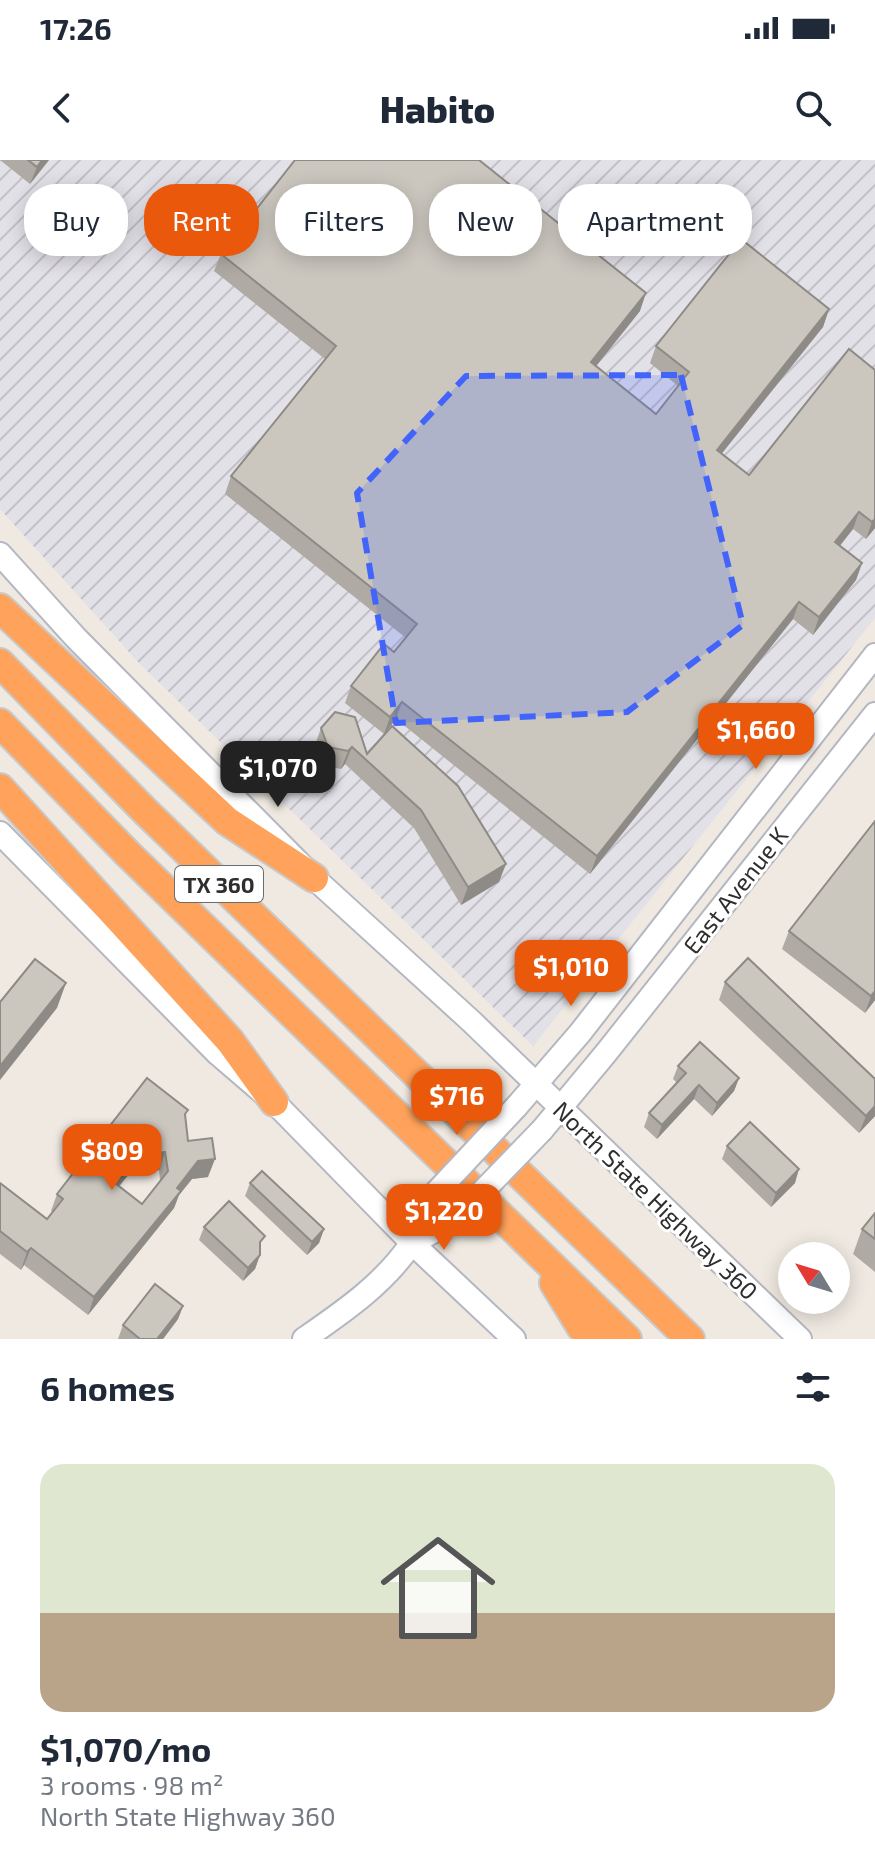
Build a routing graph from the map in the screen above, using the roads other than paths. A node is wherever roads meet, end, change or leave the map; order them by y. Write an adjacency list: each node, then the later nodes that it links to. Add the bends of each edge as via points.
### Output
1 (0, 554): 9 (main road, North State Highway 360)
2 (0, 608): 9 (highway, via 227,821)
3 (875, 655): 10 (main road, East Avenue K)
4 (0, 663): 21 (highway, TX 360, via 166,832)
5 (875, 714): 11 (main road, East Avenue K)
6 (0, 723): 16 (highway, TX 360)
7 (0, 788): 13 (highway, via 230,1041)
8 (0, 833): 13 (main road, via 207,1044)
9 (314, 878): 12 (main road, North State Highway 360)
10 (638, 960): 11 (main road); 12 (main road, East Avenue K)
11 (664, 980): 14 (main road, East Avenue K)
12 (536, 1084): 14 (main road, North State Highway 360); 15 (main road, East Avenue K, bridge, via 430,1199)
13 (274, 1102): 15 (main road)
14 (561, 1107): 15 (main road, East Avenue K, bridge, via 455,1220); 22 (main road, North State Highway 360)
15 (412, 1243): 17 (main road, via 357,1301); 18 (main road)
16 (530, 1245): 19 (highway); 20 (highway, TX 360)
17 (304, 1339)
18 (514, 1339)
19 (593, 1339)
20 (627, 1339)
21 (690, 1339)
22 (800, 1339)

